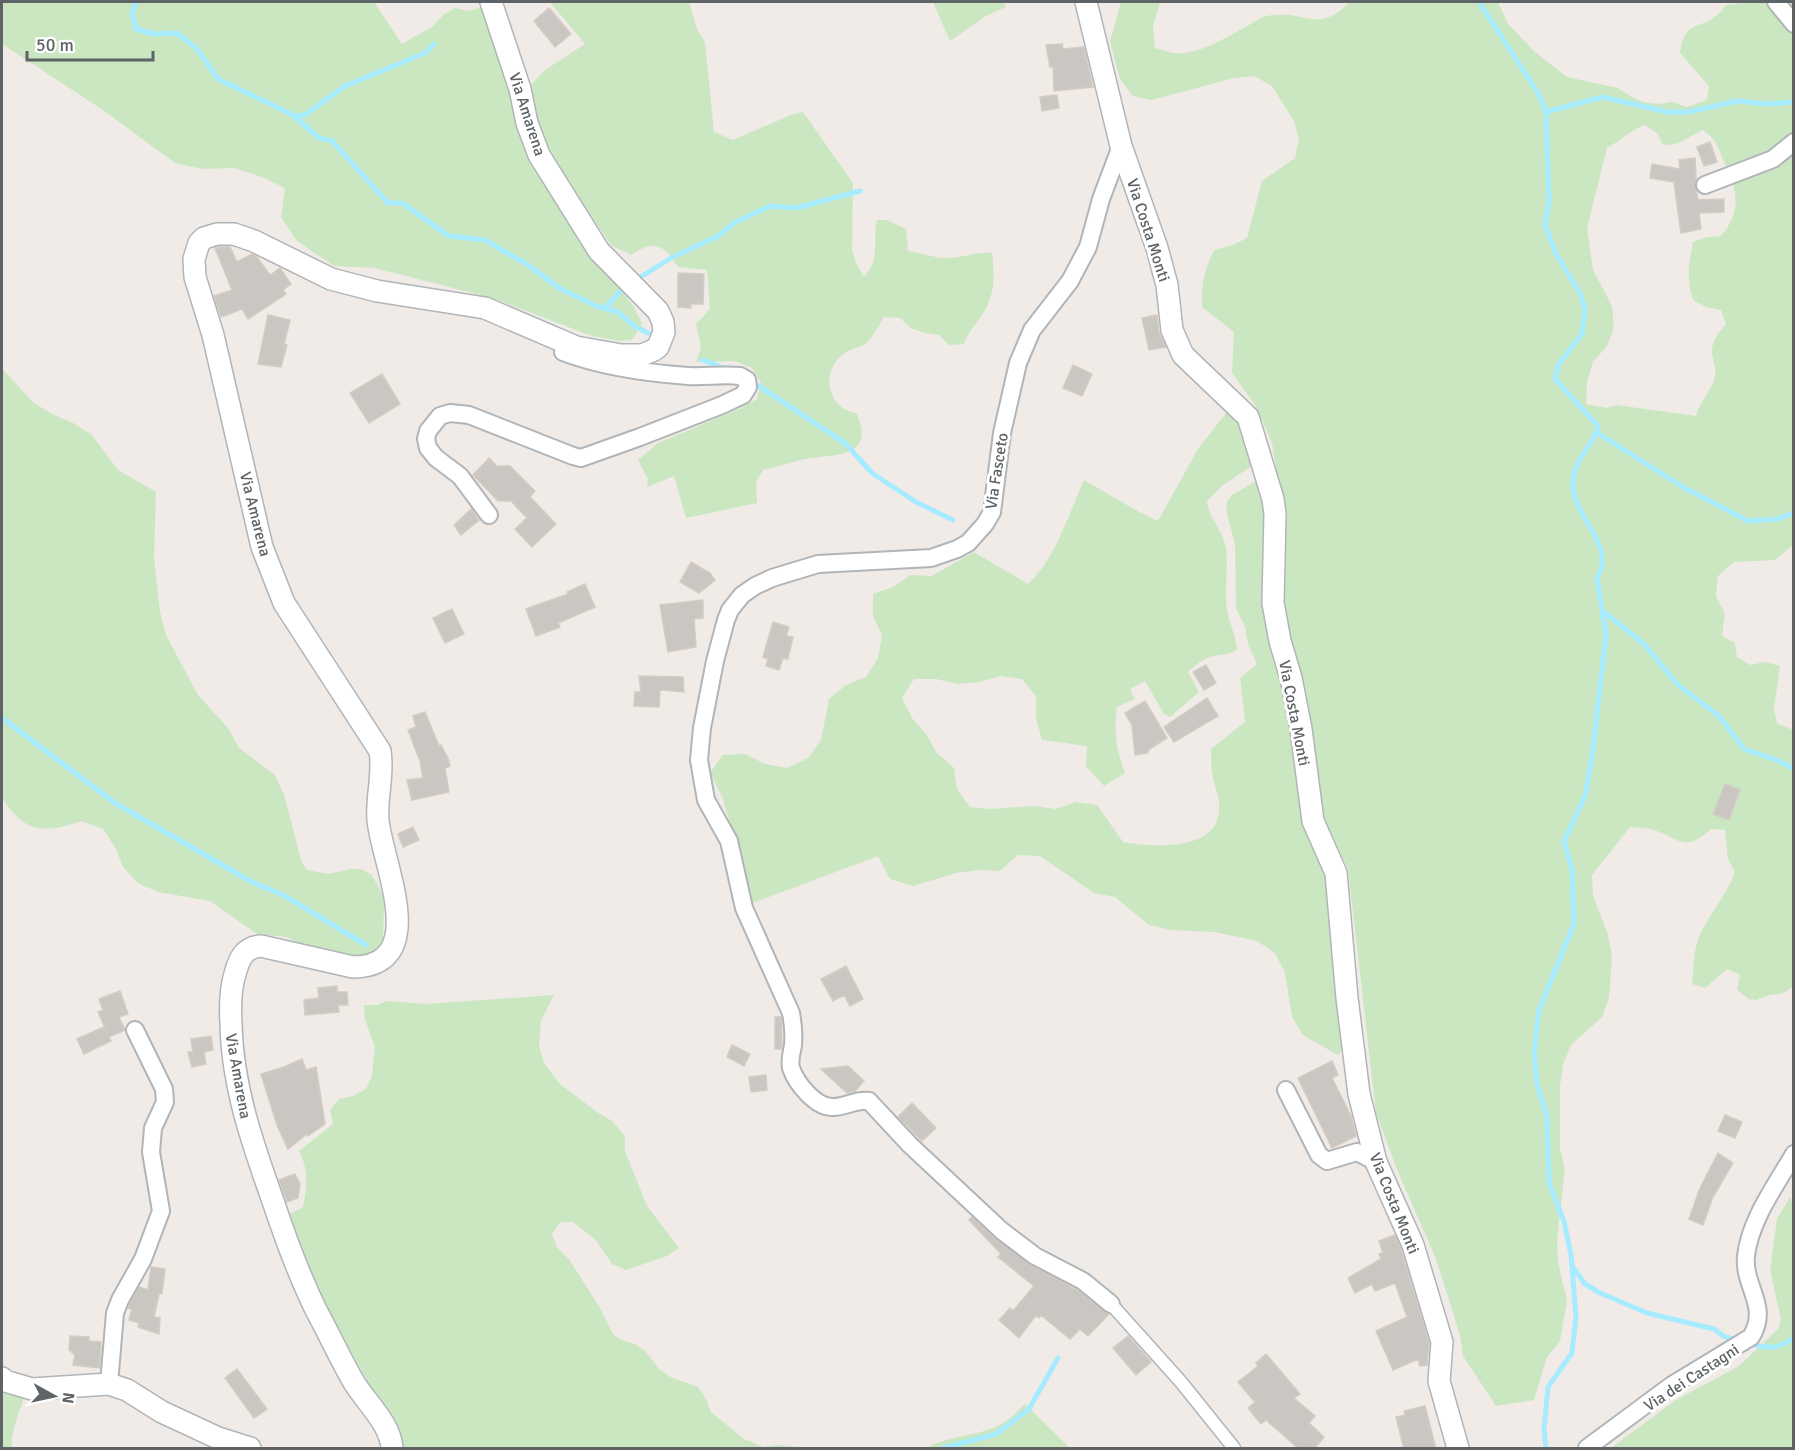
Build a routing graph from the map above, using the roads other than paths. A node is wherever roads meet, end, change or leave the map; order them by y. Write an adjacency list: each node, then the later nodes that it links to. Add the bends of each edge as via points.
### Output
1 (491, 2): 8 (street, Via Amarena, via 539,155 599,251 658,311 664,332 654,351 636,356 576,346)
2 (1086, 2): 6 (street, Via Costa Monti)
3 (1776, 2): 4 (street)
4 (1794, 24)
5 (1794, 142): 7 (street, via 1773,159)
6 (1121, 146): 13 (street, Via Costa Monti, via 1157,248 1167,285 1172,330 1184,355 1248,417 1273,500 1273,603 1299,719 1313,821 1336,873 1359,1094); 14 (street, Via Fasceto, via 1088,247 1070,281 1032,330 1018,363 1002,433 992,512 985,524 968,543 931,558 818,564 772,578 742,595 730,610 715,661 699,760 706,800 729,842 744,908 791,1013 791,1068 804,1089 826,1107 869,1101 1002,1231 1035,1256 1083,1281)
7 (1706, 185)
8 (543, 332): 9 (street, via 544,340 562,352 602,364 689,376 740,376 747,380 748,387 742,395 722,405 581,458 469,415 440,416 428,431 428,448 460,476); 18 (street, Via Amarena, via 485,308 376,291 330,279 234,234 204,238 195,251 195,277 213,335 262,547 284,603 380,751 382,763 378,820 398,925 393,946 381,960 364,967 251,947 239,963 230,1007 231,1046 241,1102 300,1278 352,1380 388,1430)
9 (489, 515)
10 (135, 1030): 16 (street, via 164,1089 165,1102 153,1128 151,1152 160,1211 143,1259 115,1313)
11 (1286, 1090): 13 (street, via 1319,1155 1328,1161 1357,1152)
12 (1794, 1154): 21 (street, Via dei Castagni, via 1749,1240 1746,1270 1759,1319 1751,1337 1672,1385)
13 (1376, 1162): 20 (street, Via Costa Monti, via 1413,1245 1442,1342 1440,1381)
14 (1111, 1304): 19 (street)
15 (2, 1378): 16 (street, via 32,1389)
16 (109, 1384): 17 (street, via 218,1438)
17 (250, 1449)
18 (392, 1449)
19 (1234, 1449)
20 (1458, 1449)
21 (1587, 1449)

